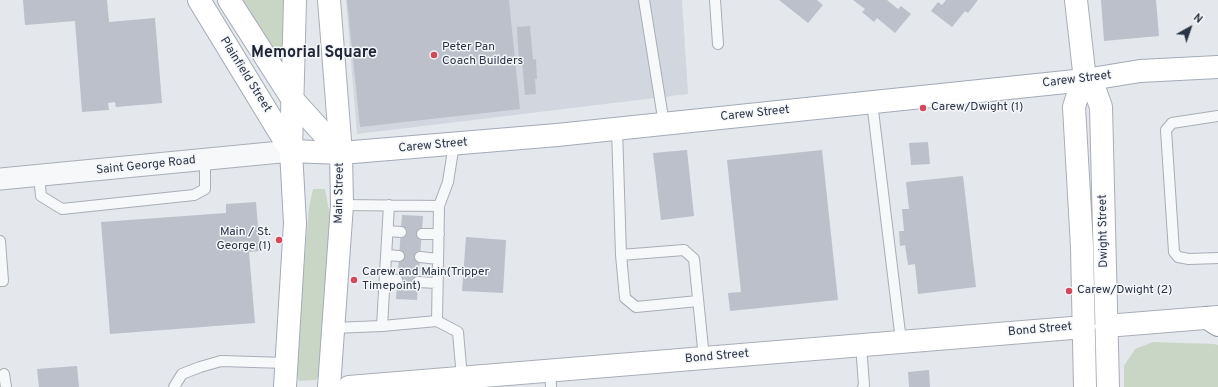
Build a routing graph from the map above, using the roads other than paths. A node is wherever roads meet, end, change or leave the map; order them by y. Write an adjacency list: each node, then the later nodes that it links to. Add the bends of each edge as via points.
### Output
1 (199, 0): 17 (main road, Plainfield Street)
2 (229, 0): 11 (main road)
3 (295, 0): 11 (main road)
4 (328, 0): 18 (main road, Main Street)
5 (644, 0): 14 (lane)
6 (715, 0): 8 (lane)
7 (1076, 0): 10 (main road)
8 (718, 44)
9 (1218, 67): 10 (main road, Carew Street, via 1140,71)
10 (1085, 80): 12 (main road, Carew Street); 45 (main road, Dwight Street, via 1096,93 1101,107); 46 (main road, Dwight Street, via 1074,107)
11 (292, 100): 17 (main road); 18 (main road)
12 (872, 102): 14 (main road, Carew Street); 48 (lane)
13 (1218, 116): 34 (lane, via 1172,123 1166,130 1174,252 1178,257 1189,260)
14 (664, 124): 15 (main road, Carew Street)
15 (617, 129): 16 (main road, Carew Street); 31 (lane)
16 (454, 144): 18 (main road, Carew Street); 24 (lane, via 448,182)
17 (291, 151): 18 (main road, Carew Street); 19 (street, Saint George Road); 51 (main road, via 295,223)
18 (341, 153): 22 (main road, Main Street)
19 (205, 160): 20 (street, Saint George Road); 20 (lane, via 205,189 194,195 62,209 41,196)
20 (39, 176): 21 (street, Saint George Road)
21 (0, 180)
22 (342, 205): 23 (lane); 47 (main road, Main Street)
23 (390, 205): 24 (lane); 25 (lane)
24 (439, 206): 28 (lane)
25 (388, 231): 26 (lane); 30 (lane)
26 (401, 232)
27 (422, 234): 28 (lane)
28 (438, 234): 35 (lane)
29 (0, 241): 38 (lane, via 3,281)
30 (387, 255): 32 (lane); 36 (lane)
31 (621, 255): 41 (lane, via 684,250 694,260); 41 (lane, via 625,298 636,307)
32 (399, 256)
33 (420, 257): 35 (lane)
34 (1218, 258)
35 (438, 259): 40 (lane)
36 (385, 279): 37 (lane); 44 (lane)
37 (398, 280)
38 (0, 281)
39 (418, 282): 40 (lane)
40 (437, 283): 43 (lane)
41 (698, 301): 50 (lane)
42 (1214, 320): 45 (main road)
43 (437, 321): 44 (lane); 53 (lane, via 458,332)
44 (382, 326): 47 (lane)
45 (1106, 326): 62 (main road, Dwight Street)
46 (1084, 327): 48 (main road, Bond Street); 61 (main road, Dwight Street)
47 (333, 328): 58 (main road, Main Street)
48 (901, 342): 49 (main road, Bond Street)
49 (861, 345): 50 (main road, Bond Street); 60 (lane)
50 (704, 358): 54 (main road, Bond Street)
51 (286, 363): 56 (lane, via 221,362 200,366 182,374); 57 (main road)
52 (4, 374): 55 (lane)
53 (462, 378): 54 (main road, Bond Street); 59 (main road, Bond Street)
54 (551, 379)
55 (6, 387)
56 (174, 387)
57 (285, 387)
58 (329, 387)
59 (349, 387)
60 (863, 387)
61 (1085, 387)
62 (1108, 387)

